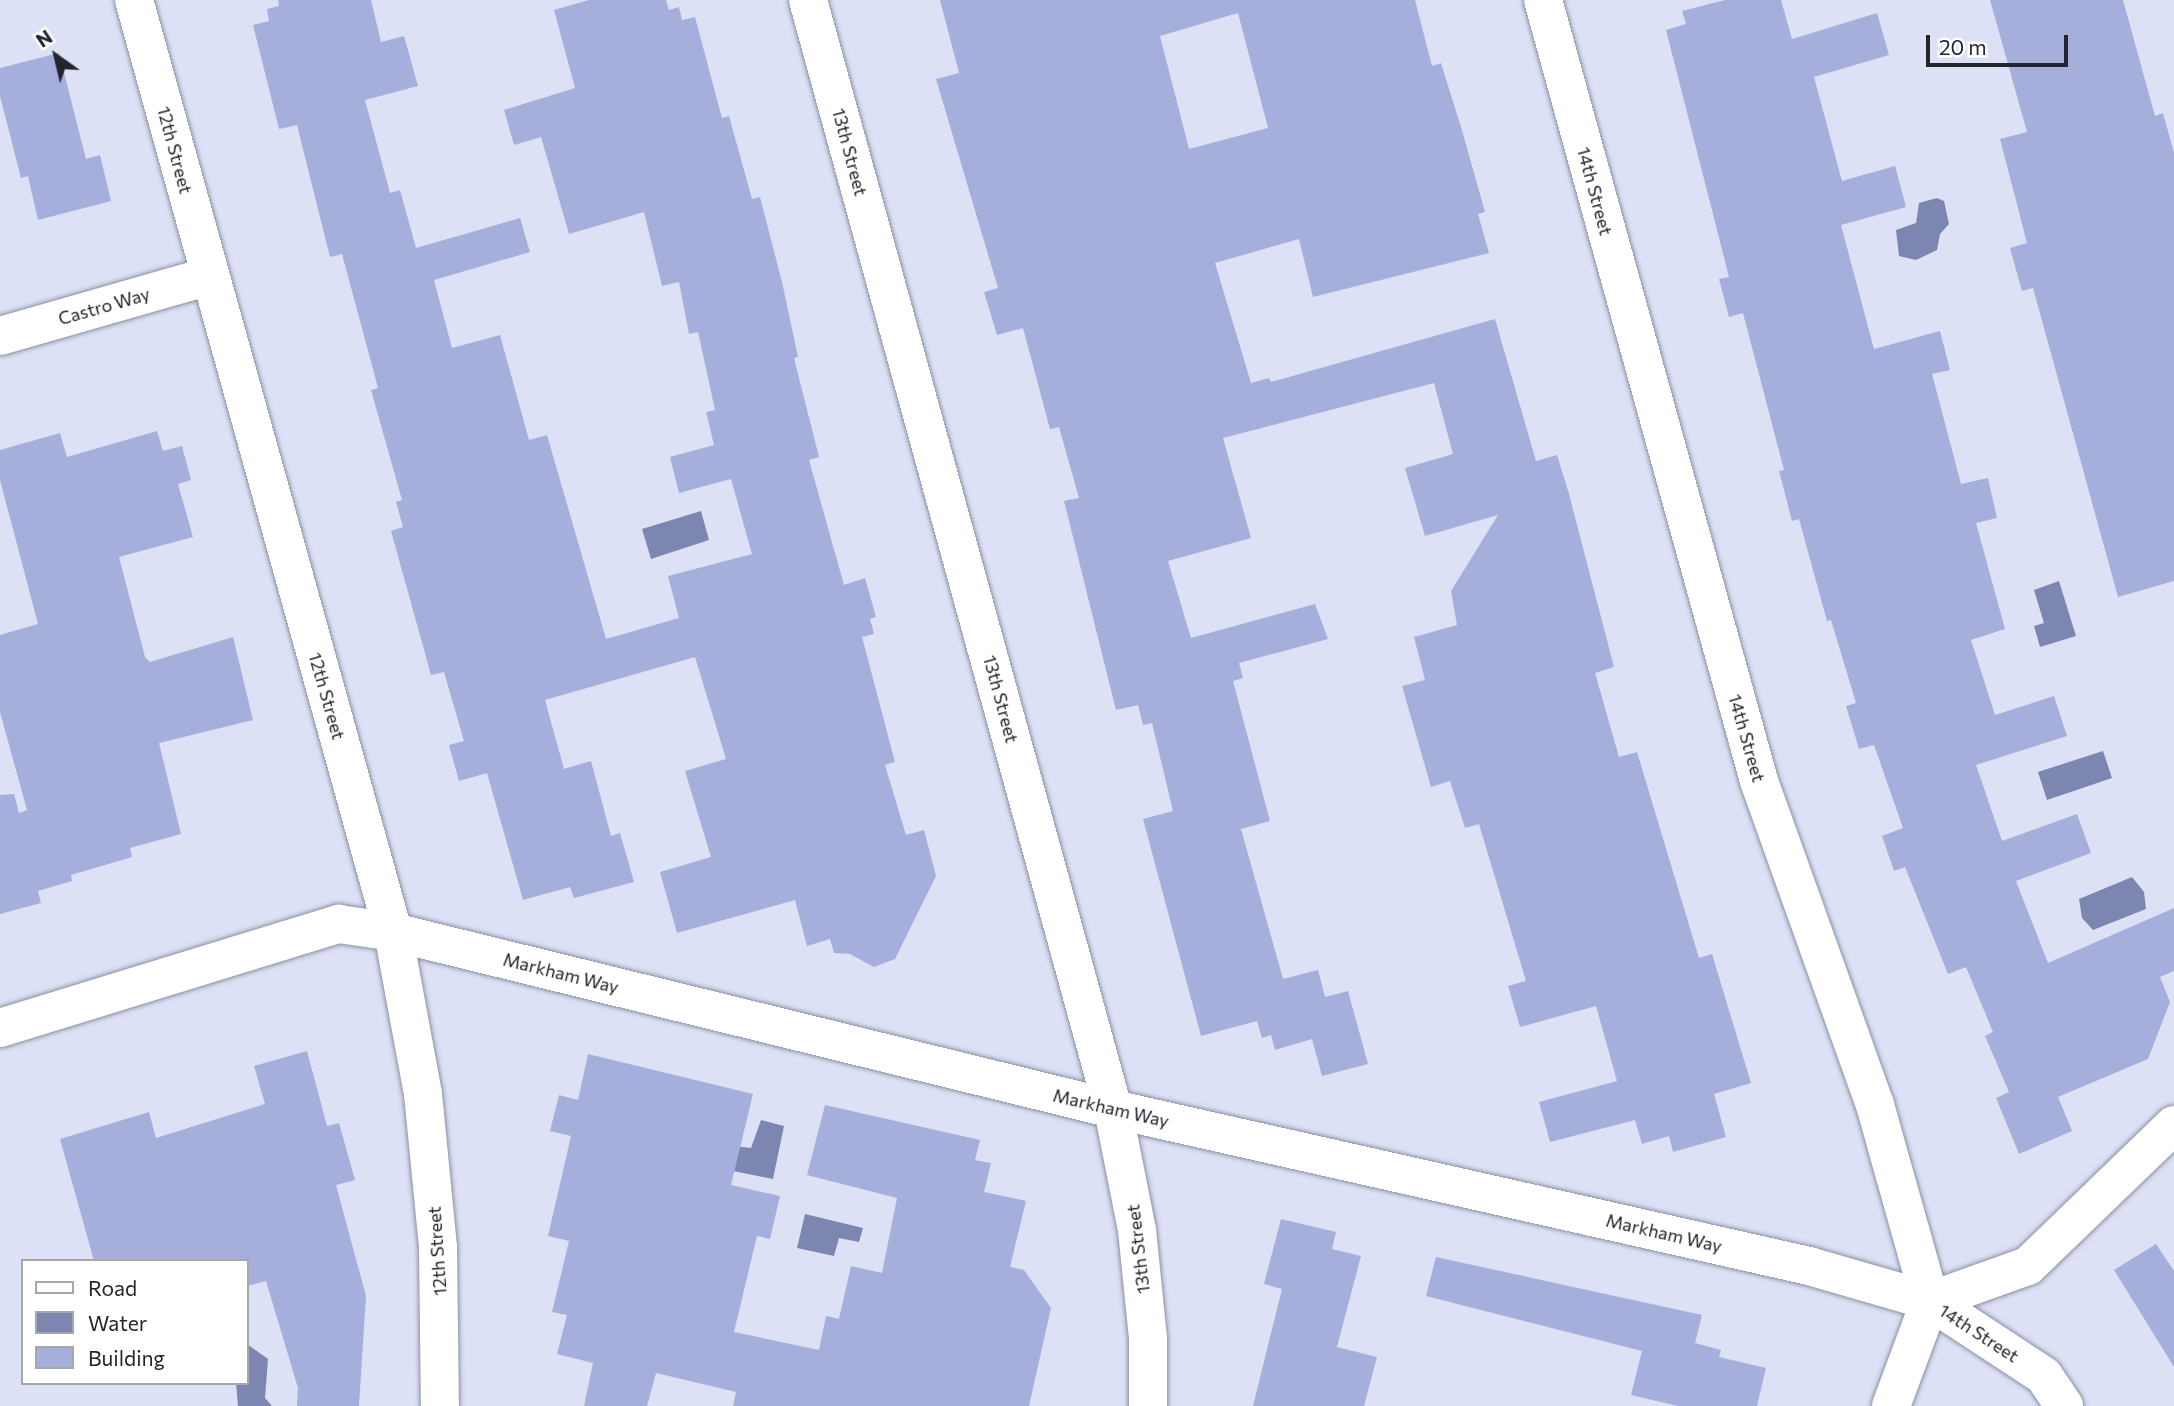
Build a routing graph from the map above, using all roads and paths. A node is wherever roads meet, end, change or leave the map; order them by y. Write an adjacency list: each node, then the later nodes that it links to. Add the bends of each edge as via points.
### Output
1 (134, 0): 4 (street, 12th Street)
2 (808, 0): 8 (street, 13th Street)
3 (1543, 0): 10 (street, 14th Street, via 1759,781 1875,1105)
4 (209, 276): 5 (street, Castro Way); 6 (street, 12th Street)
5 (0, 336)
6 (393, 932): 7 (street, Markham Way, via 339,924); 8 (street, Markham Way); 11 (street, 12th Street, via 423,1094 438,1248)
7 (0, 1028)
8 (1113, 1109): 10 (street, Markham Way, via 1809,1266); 12 (street, 13th Street, via 1137,1230 1148,1339)
9 (2174, 1125): 10 (street, via 2028,1266)
10 (1930, 1301): 13 (street); 14 (street, 14th Street, via 2044,1376)
11 (440, 1406)
12 (1148, 1406)
13 (1891, 1406)
14 (2064, 1406)

